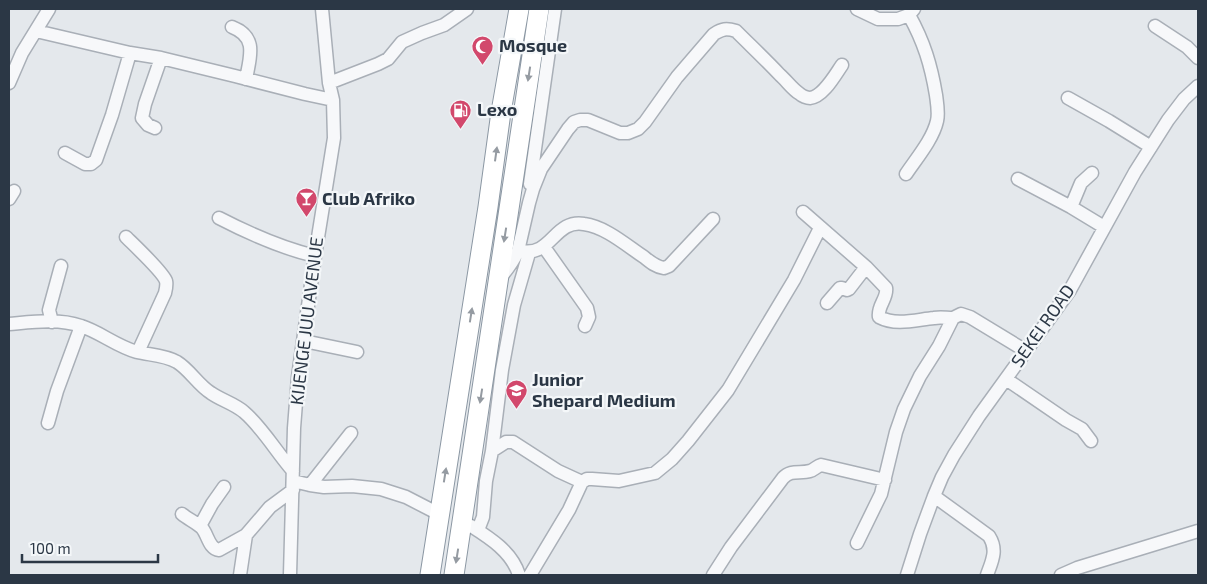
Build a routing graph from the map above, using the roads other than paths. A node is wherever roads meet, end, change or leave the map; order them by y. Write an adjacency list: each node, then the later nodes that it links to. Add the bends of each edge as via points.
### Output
1 (49, 9): 11 (street)
2 (322, 9): 18 (street, KIJENGE JUU AVENUE)
3 (467, 9): 18 (street, via 444,26 402,42 388,59)
4 (519, 9): 64 (highway, one-way to 4)
5 (539, 9): 41 (highway, one-way to 41)
6 (555, 9): 31 (street)
7 (857, 9): 8 (street, via 878,19 898,19)
8 (912, 12): 26 (street, via 929,58 938,108 930,137)
9 (1155, 26): 14 (street)
10 (232, 27): 16 (street, via 243,32 249,41)
11 (36, 31): 12 (street); 17 (street)
12 (130, 53): 13 (street); 24 (street, via 96,160 85,164)
13 (161, 58): 16 (street); 22 (street, via 142,118)
14 (1198, 58)
15 (842, 65): 31 (street, via 822,93 813,98 806,97 793,89 736,31 722,29 677,77 638,129 620,133 588,120 574,122 541,169)
16 (246, 79): 21 (street)
17 (9, 83)
18 (329, 83): 21 (street, KIJENGE JUU AVENUE)
19 (1198, 86): 23 (street, SEKEI ROAD, via 1184,99)
20 (1068, 98): 23 (street)
21 (333, 100): 38 (street, KIJENGE JUU AVENUE, via 334,138)
22 (155, 128)
23 (1151, 147): 33 (street, SEKEI ROAD)
24 (65, 153)
25 (1092, 173): 28 (street, via 1081,183)
26 (906, 174)
27 (1018, 179): 28 (street)
28 (1071, 207): 33 (street)
29 (803, 212): 34 (street)
30 (219, 218): 38 (street, via 273,244)
31 (525, 218): 37 (street)
32 (713, 220): 36 (street, via 664,268 605,231 584,224 563,228)
33 (1104, 227): 49 (street, SEKEI ROAD, via 1070,290)
34 (820, 228): 40 (street); 59 (street, via 794,280 728,390 672,459 655,473 640,477 619,481 592,478)
35 (126, 237): 50 (street, via 166,280 165,293)
36 (544, 247): 37 (street); 47 (street, via 587,308)
37 (523, 252): 41 (street); 56 (street, via 502,370)
38 (315, 256): 48 (street, KIJENGE JUU AVENUE)
39 (60, 266): 44 (street, via 49,310)
40 (866, 267): 42 (street, via 849,290 840,288); 43 (street, via 887,290 878,311 881,318 901,322)
41 (498, 279): 65 (highway, one-way to 65)
42 (827, 303)
43 (953, 318): 49 (street, via 961,314 970,317); 57 (street, via 904,409)
44 (52, 322): 45 (street); 46 (street)
45 (9, 324)
46 (81, 326): 50 (street); 53 (street)
47 (585, 326)
48 (304, 341): 51 (street); 58 (street, KIJENGE JUU AVENUE, via 298,377)
49 (1026, 351): 52 (street, SEKEI ROAD)
50 (138, 352): 58 (street, via 176,362 208,392 244,411)
51 (357, 352)
52 (1006, 379): 55 (street, via 1082,429); 62 (street, SEKEI ROAD, via 954,454)
53 (48, 423)
54 (351, 433): 60 (street)
55 (1091, 440)
56 (492, 451): 59 (street, via 506,442 513,442 558,471); 65 (street, via 483,517)
57 (885, 480): 69 (street); 76 (street, via 821,465 810,472 788,473 731,547)
58 (293, 481): 60 (street); 68 (street); 71 (street, KIJENGE JUU AVENUE)
59 (582, 482): 75 (street)
60 (310, 486): 64 (street, via 381,489 406,497)
61 (224, 487): 66 (street)
62 (934, 496): 77 (street, SEKEI ROAD); 78 (street, via 993,541 994,556)
63 (182, 514): 66 (street)
64 (439, 514): 72 (highway)
65 (470, 525): 73 (highway, one-way to 73); 74 (street, via 504,550)
66 (200, 526): 68 (street, via 216,550)
67 (1198, 531): 79 (street)
68 (246, 535): 70 (street)
69 (857, 543)
70 (240, 575)
71 (290, 575)
72 (430, 575)
73 (454, 575)
74 (519, 575)
75 (530, 575)
76 (714, 575)
77 (908, 575)
78 (987, 575)
79 (1062, 575)

